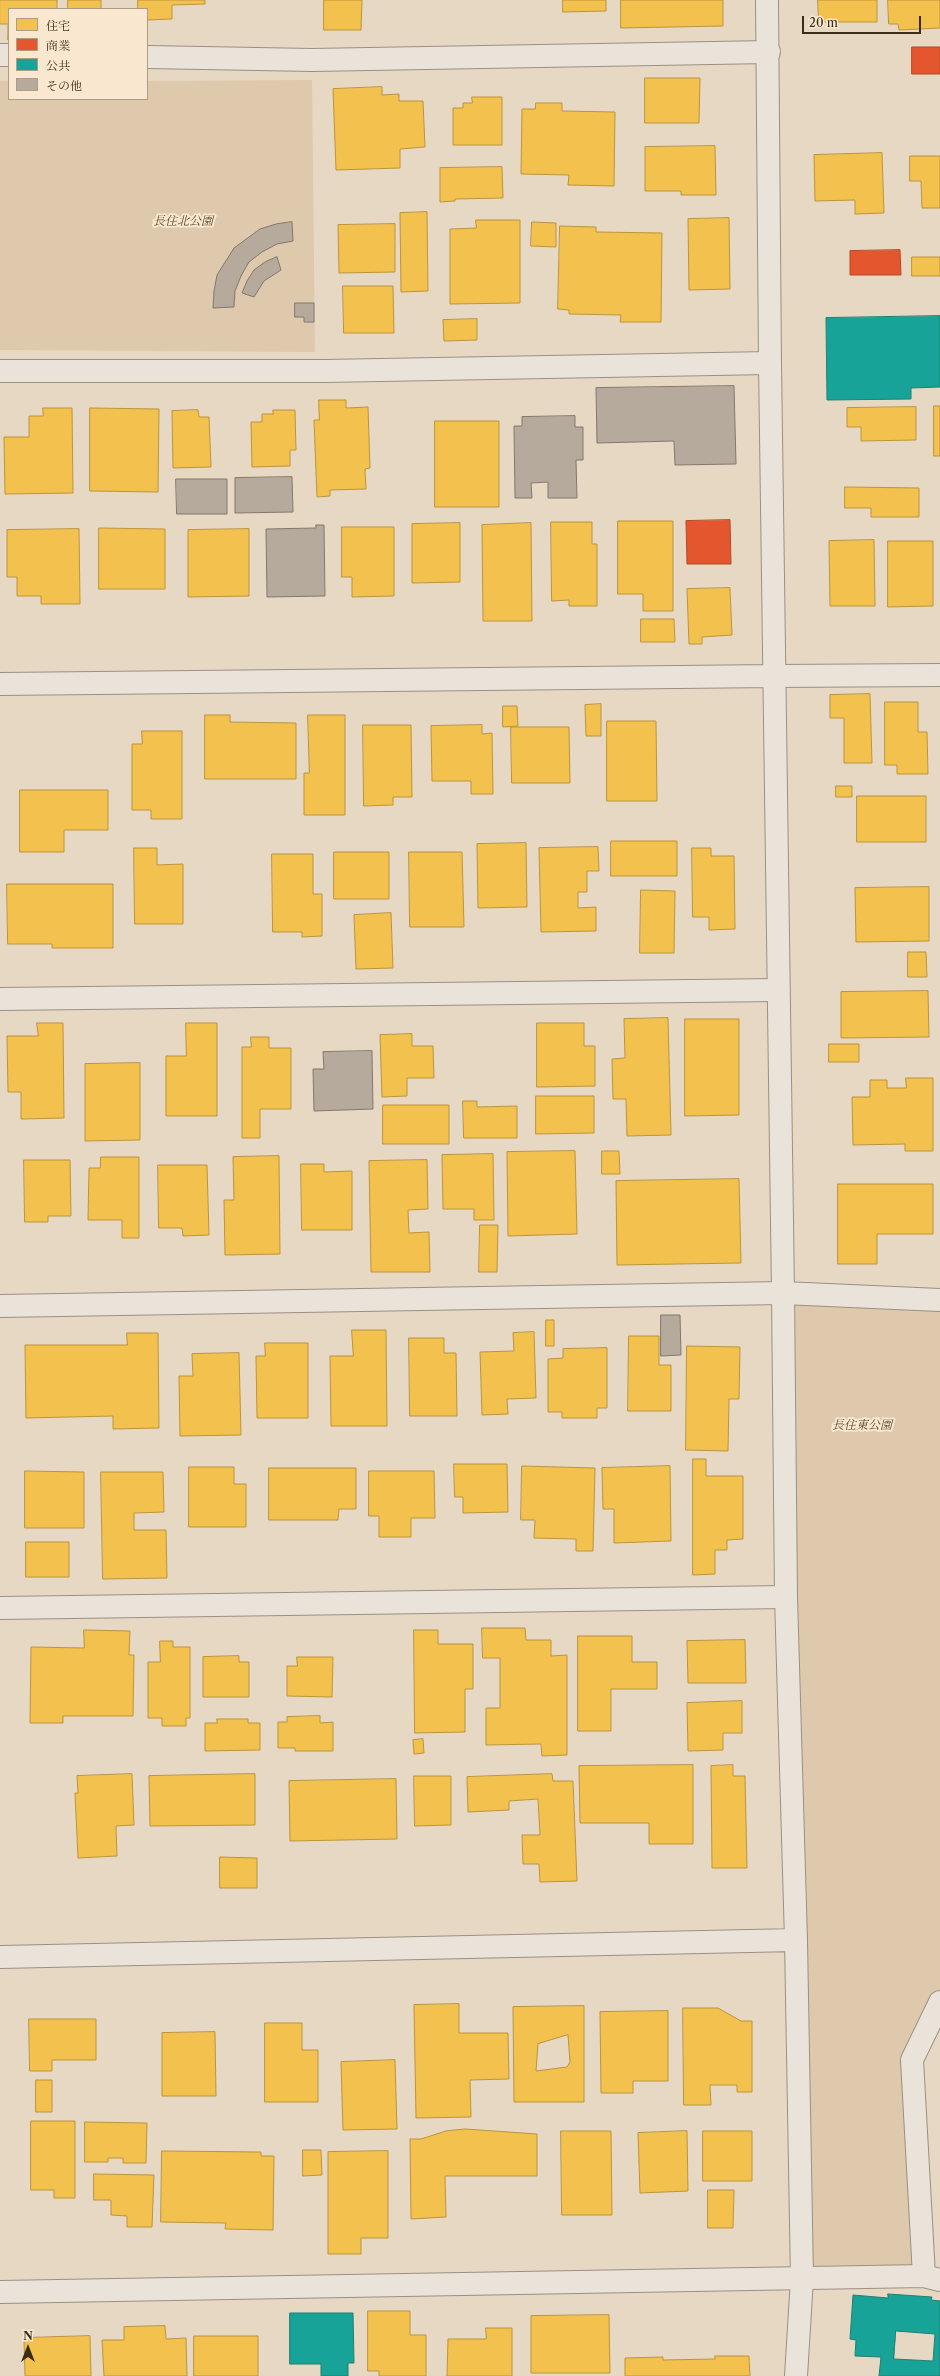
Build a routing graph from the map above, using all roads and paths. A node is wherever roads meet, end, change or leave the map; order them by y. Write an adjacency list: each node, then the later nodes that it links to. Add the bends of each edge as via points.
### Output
1 (768, 0): 2 (street)
2 (769, 52): 3 (street, via 312,60); 4 (street)
3 (148, 57)
4 (770, 363): 5 (street, via 317,371); 7 (street)
5 (0, 371)
6 (940, 675): 7 (street)
7 (774, 676): 8 (street); 9 (street)
8 (0, 684)
9 (778, 990): 10 (street); 11 (street)
10 (0, 999)
11 (784, 1294): 12 (street); 13 (street); 14 (street)
12 (940, 1300)
13 (0, 1306)
14 (786, 1597): 15 (street); 16 (street)
15 (0, 1608)
16 (796, 1940): 17 (street); 20 (street)
17 (0, 1957)
18 (940, 2002): 19 (street, via 912,2060)
19 (932, 2278): 20 (street)
20 (802, 2279): 21 (street); 22 (street)
21 (0, 2292)
22 (796, 2376)

